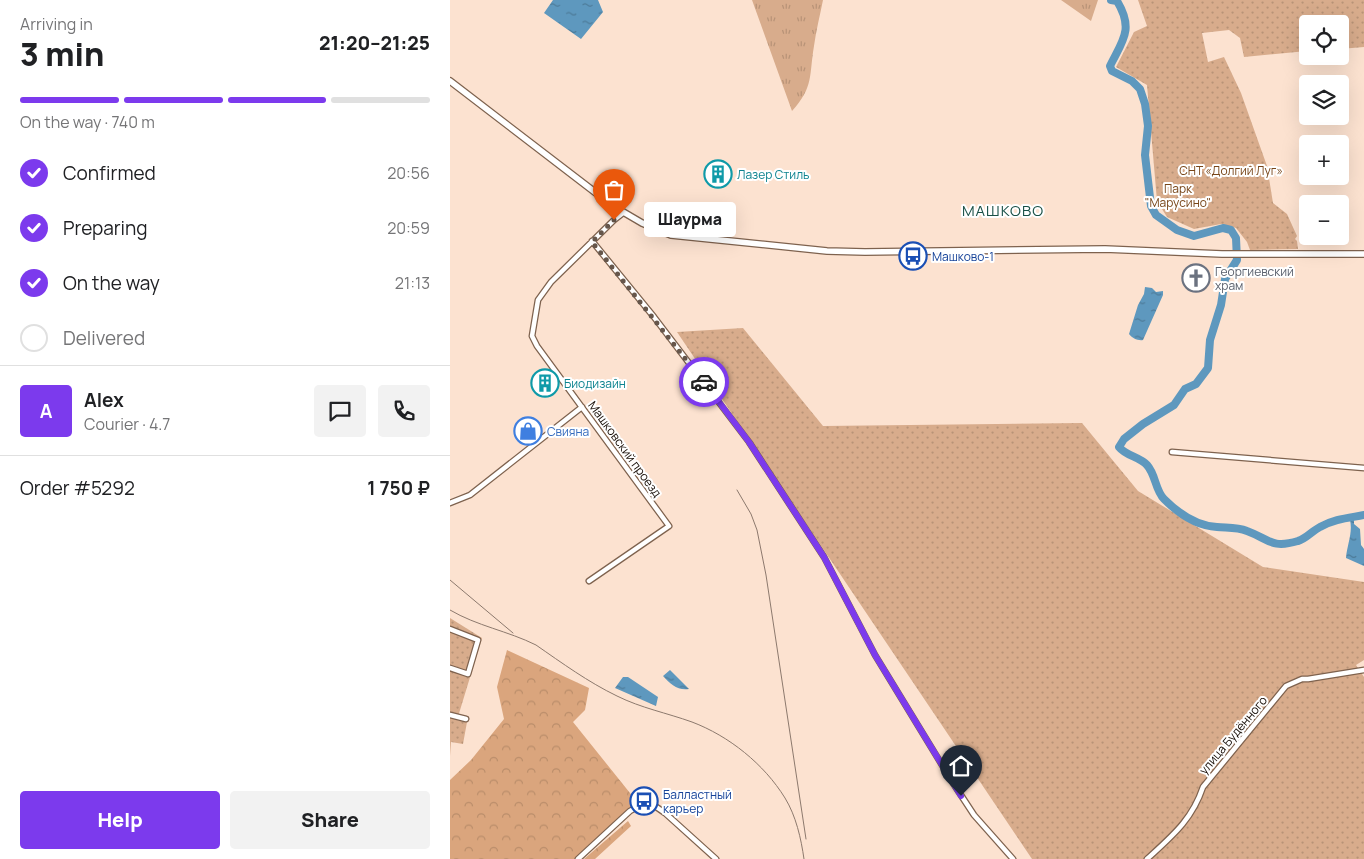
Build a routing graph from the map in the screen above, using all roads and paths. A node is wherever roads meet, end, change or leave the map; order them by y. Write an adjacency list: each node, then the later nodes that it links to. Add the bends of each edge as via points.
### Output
1 (450, 81): 2 (street)
2 (623, 213): 3 (street, Машковский проезд); 4 (street, via 671,235 827,251 1097,249 1222,254)
3 (592, 242): 5 (street, Машковский проезд, via 551,282 538,300 532,336); 17 (street, via 749,442 824,557 875,655 953,783 974,815)
4 (1364, 254)
5 (582, 407): 8 (street, via 470,495); 9 (street, Машковский проезд, via 669,526)
6 (1172, 452): 7 (street)
7 (1364, 468)
8 (450, 503)
9 (589, 581)
10 (450, 629): 11 (street, via 478,640 468,674)
11 (450, 668)
12 (1364, 670): 18 (street, улица Будённого, via 1302,679 1286,686 1203,787 1180,829)
13 (450, 715): 14 (street)
14 (466, 719)
15 (578, 859): 16 (street, via 641,804 652,804 665,812)
16 (716, 859)
17 (1013, 859)
18 (1147, 859)

